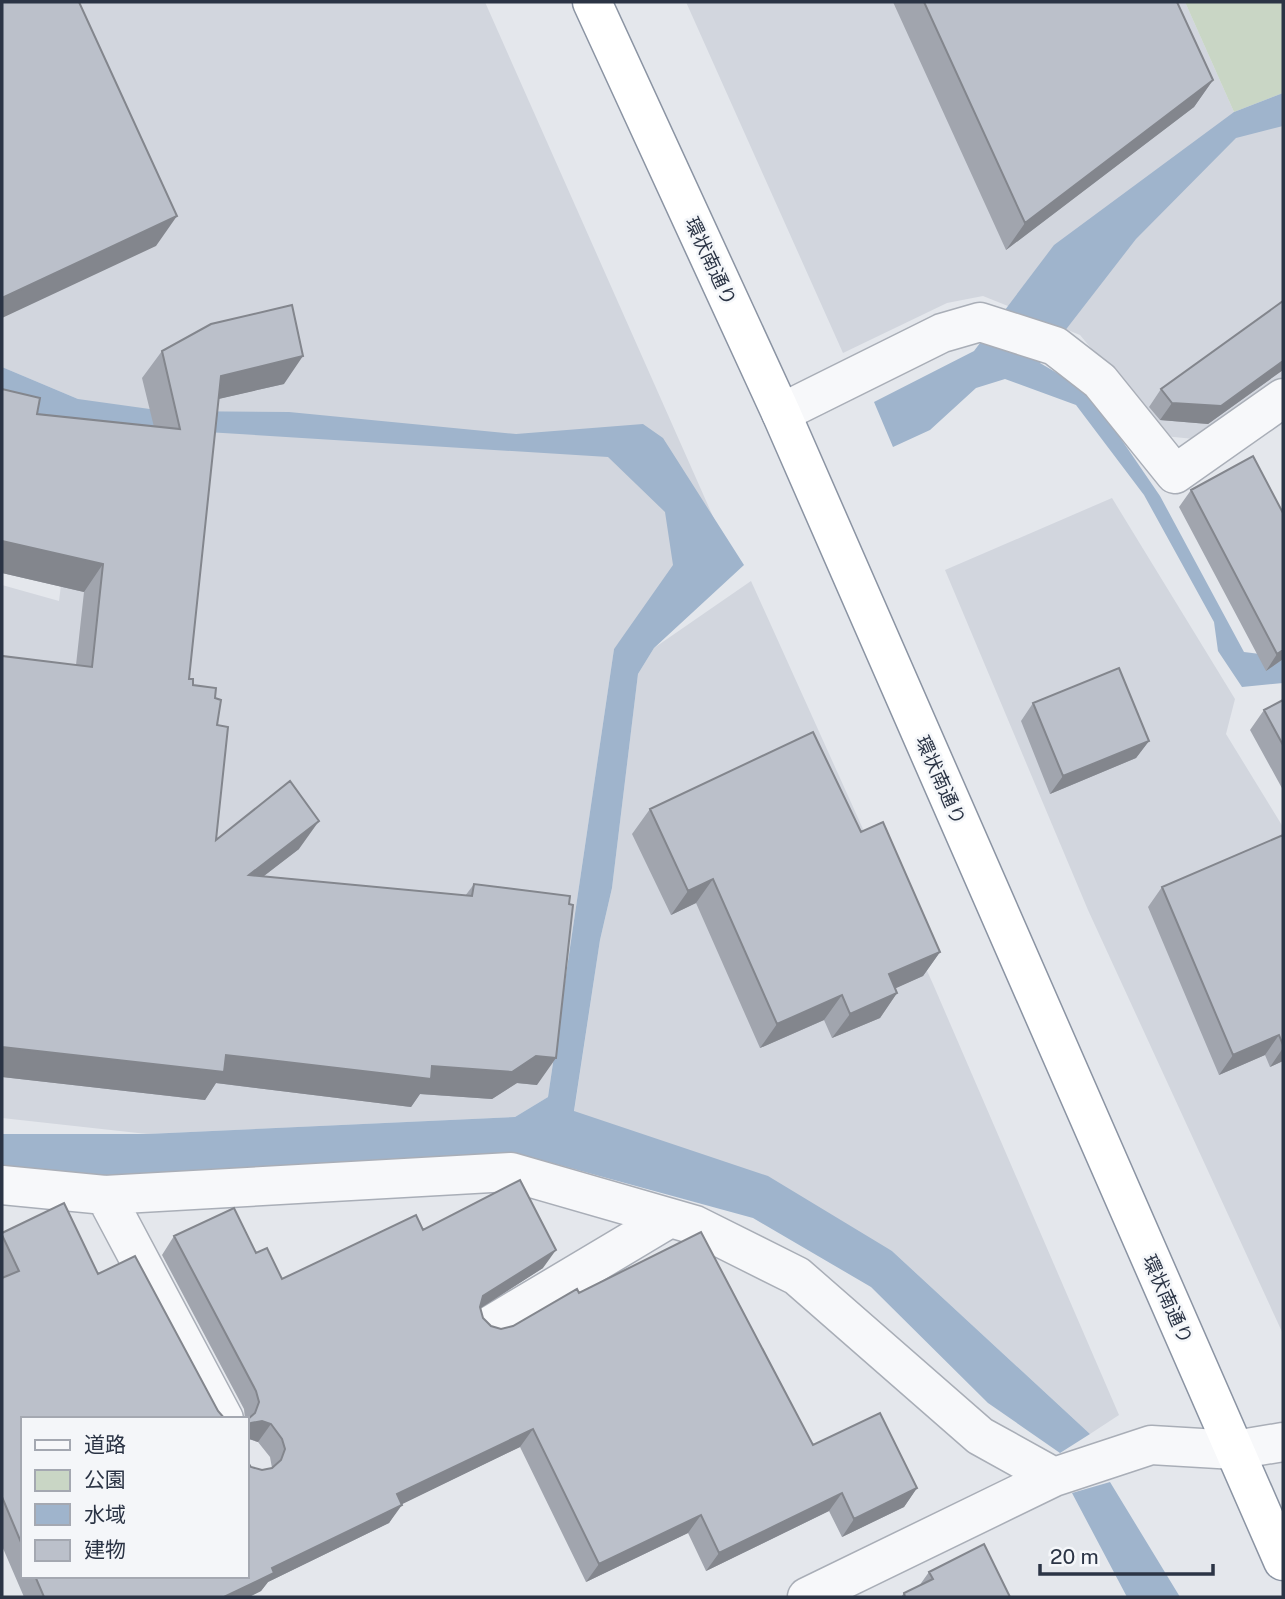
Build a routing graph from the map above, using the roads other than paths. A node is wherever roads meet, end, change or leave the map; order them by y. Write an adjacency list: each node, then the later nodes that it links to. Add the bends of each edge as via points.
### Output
1 (592, 2): 3 (highway, 環状南通り)
2 (1283, 398): 3 (street, via 1175,474 1100,381 1055,346 980,323 942,333)
3 (781, 413): 10 (highway, 環状南通り)
4 (2, 1185): 5 (street)
5 (105, 1195): 6 (street, via 511,1172); 8 (street)
6 (670, 1218): 7 (street); 11 (street, via 695,1225 797,1276 980,1436)
7 (489, 1326)
8 (223, 1417)
9 (1283, 1442): 10 (street)
10 (1234, 1450): 11 (street, via 1152,1445); 12 (highway, 環状南通り)
11 (1054, 1477): 13 (street)
12 (1283, 1561)
13 (807, 1597)

